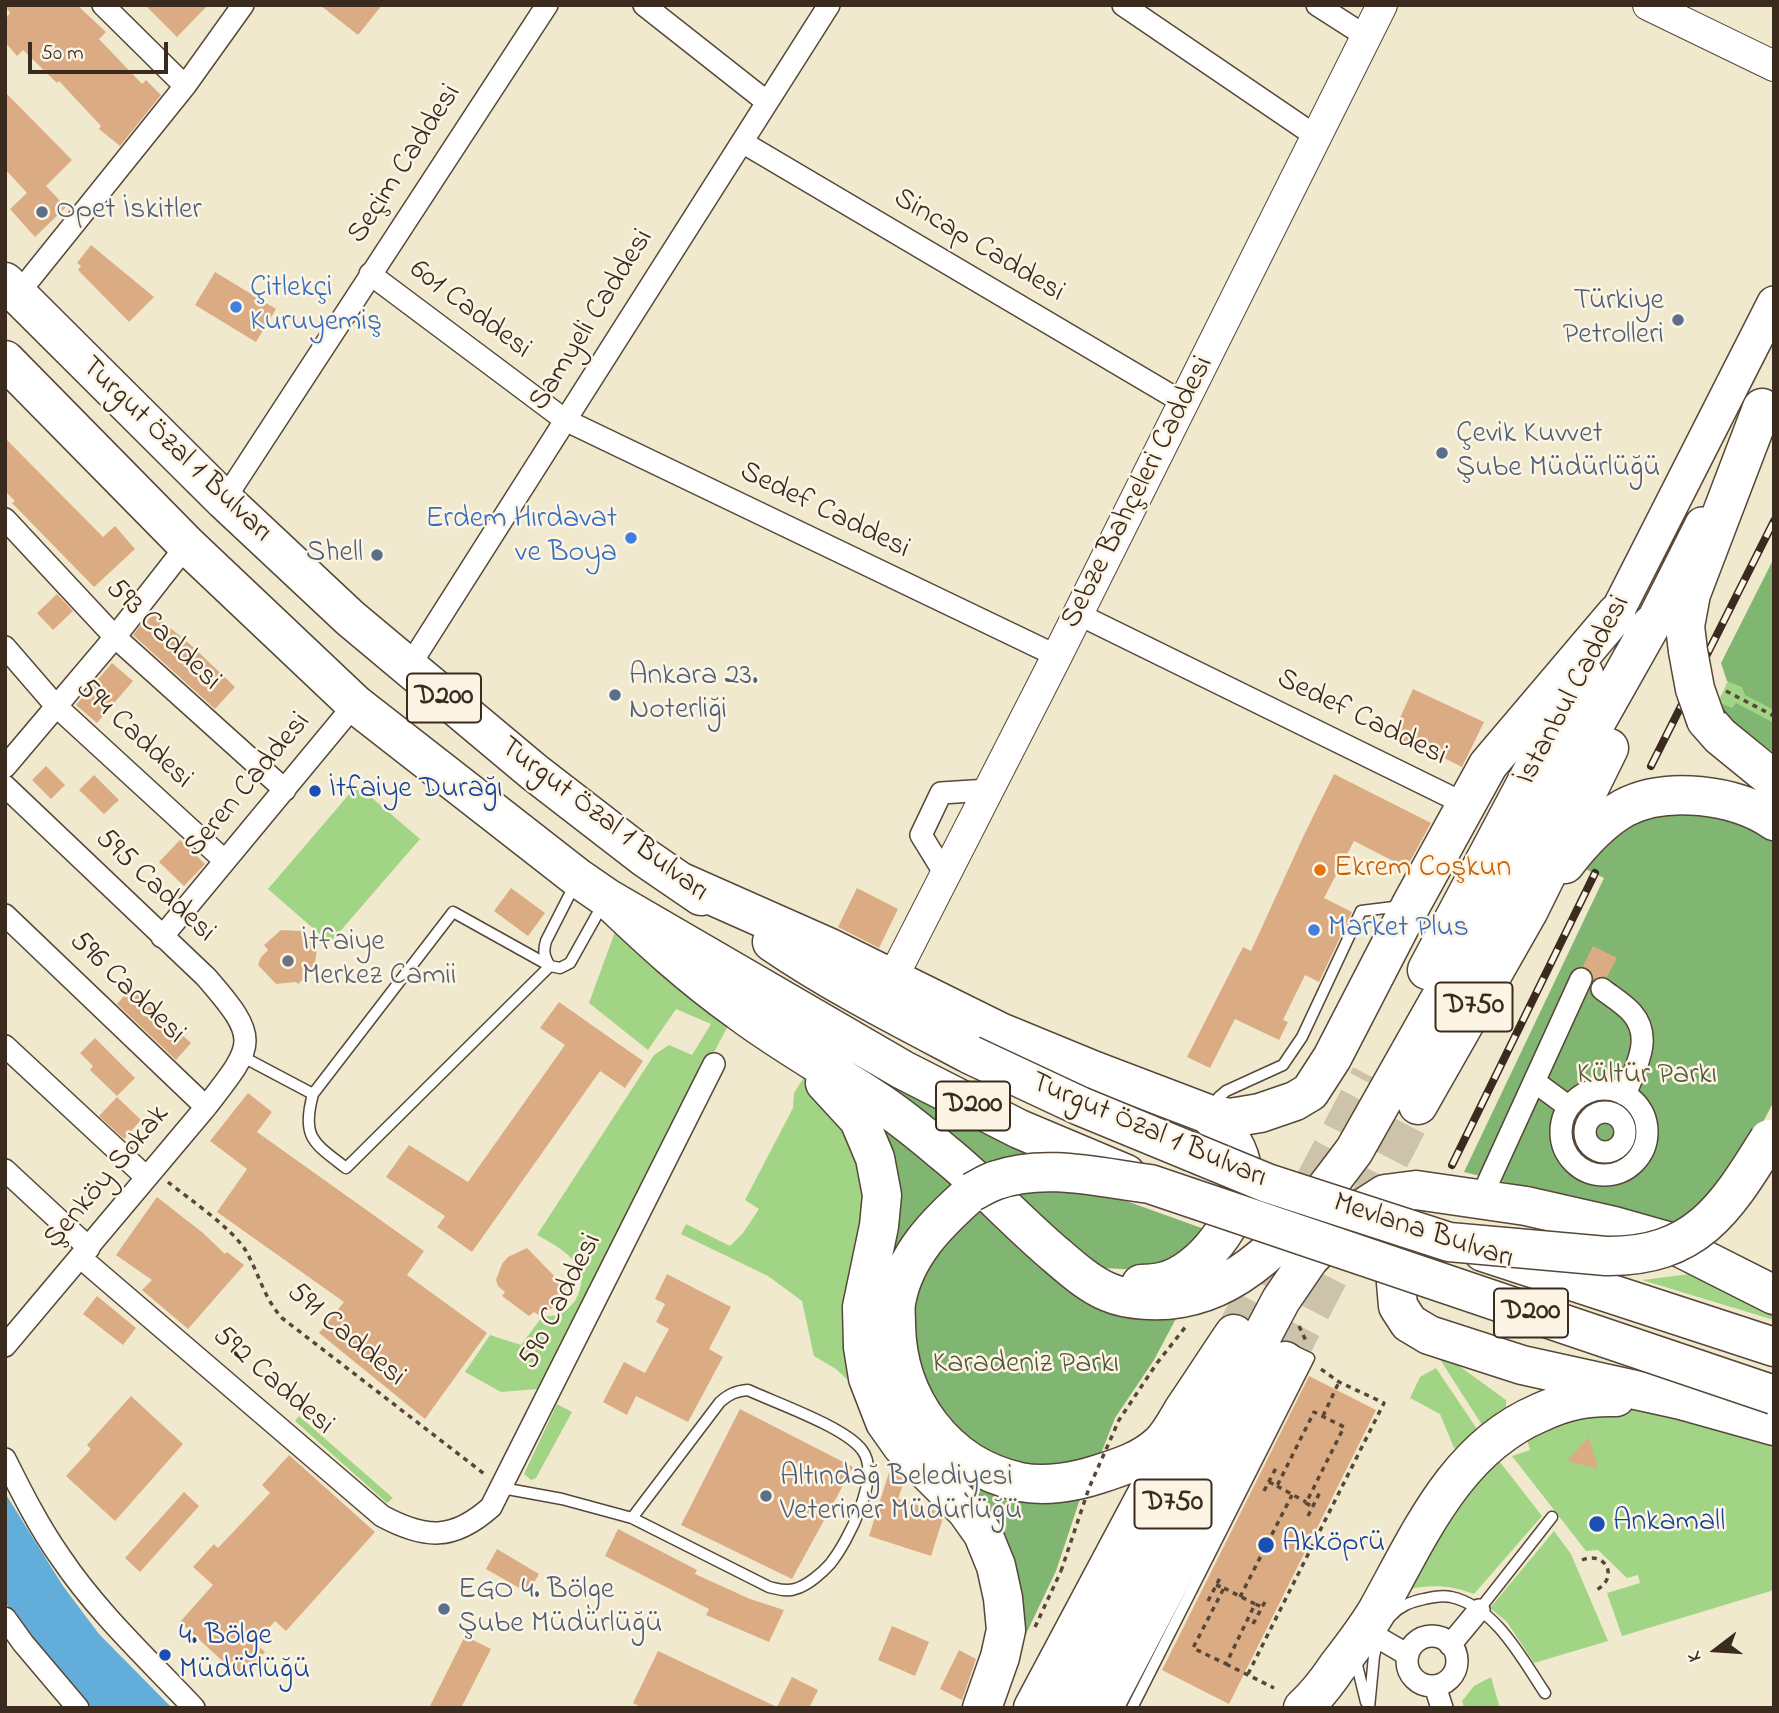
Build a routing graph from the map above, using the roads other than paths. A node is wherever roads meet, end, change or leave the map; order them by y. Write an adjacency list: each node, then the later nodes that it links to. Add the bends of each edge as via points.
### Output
1 (103, 5): 12 (street)
2 (243, 5): 12 (street)
3 (547, 5): 16 (street, Seçim Caddesi)
4 (645, 5): 13 (street)
5 (829, 5): 13 (street, Samyeli Caddesi)
6 (1123, 5): 14 (street)
7 (1317, 5): 10 (street)
8 (1382, 5): 10 (street, Sebze Bahçeleri Caddesi)
9 (1648, 5): 11 (street)
10 (1367, 37): 14 (street, Sebze Bahçeleri Caddesi)
11 (1774, 66)
12 (185, 86): 17 (street)
13 (767, 102): 15 (street, Samyeli Caddesi)
14 (1317, 136): 21 (street, Sebze Bahçeleri Caddesi)
15 (742, 142): 21 (street, Sincap Caddesi); 22 (street, Samyeli Caddesi)
16 (370, 274): 22 (street, 601 Caddesi); 23 (street, Seçim Caddesi)
17 (11, 289): 23 (highway, Turgut Özal 1 Bulvarı / D200)
18 (1774, 303): 27 (main road, İstanbul Caddesi)
19 (5, 360): 25 (highway, Turgut Özal 1 Bulvarı / D200)
20 (1768, 397): 27 (main road, İstanbul Caddesi); 35 (highway, bridge, via 1691,594 1685,626 1695,689 1714,705 1720,736)
21 (1184, 403): 26 (street, Sebze Bahçeleri Caddesi)
22 (565, 420): 30 (street, Sedef Caddesi); 31 (street, Samyeli Caddesi)
23 (224, 500): 31 (highway, Turgut Özal 1 Bulvarı / D200)
24 (5, 519): 28 (street, 593 Caddesi)
25 (187, 545): 28 (street); 32 (highway, Turgut Özal 1 Bulvarı / D200)
26 (1078, 614): 30 (street, Sebze Bahçeleri Caddesi); 39 (street, Sedef Caddesi)
27 (1634, 619): 39 (highway, via 1488,765); 45 (highway, İstanbul Caddesi, via 1648,652 1638,687); 56 (highway, İstanbul Caddesi); 79 (highway, via 1354,1151 1314,1204 1238,1275 1180,1298 1141,1300 1108,1292)
28 (115, 637): 33 (street); 37 (street, 593 Caddesi)
29 (5, 647): 33 (street, 594 Caddesi)
30 (1057, 656): 38 (street, Sebze Bahçeleri Caddesi)
31 (408, 668): 43 (highway, Turgut Özal 1 Bulvarı / D200, via 534,772)
32 (355, 704): 37 (street, Seren Caddesi); 44 (highway, Turgut Özal 1 Bulvarı / D200)
33 (56, 706): 34 (street); 41 (street, 594 Caddesi)
34 (5, 768)
35 (1774, 780)
36 (5, 786): 47 (street, 595 Caddesi)
37 (285, 790): 41 (street, Seren Caddesi)
38 (988, 790): 42 (street, Sebze Bahçeleri Caddesi); 42 (street, via 941,793 921,835)
39 (1467, 805): 63 (highway, via 1310,1092 1259,1113 1230,1118)
40 (1774, 821): 45 (highway, via 1752,808 1716,797 1639,802 1616,813 1587,839)
41 (225, 862): 47 (street, Seren Caddesi)
42 (945, 874): 49 (street, Sebze Bahçeleri Caddesi)
43 (679, 881): 49 (highway); 74 (highway, Turgut Özal 1 Bulvarı / D200, bridge, via 806,965 971,1055 1080,1106)
44 (592, 888): 48 (lane, via 546,941 545,958); 48 (lane, via 570,963 561,968); 53 (highway, Turgut Özal 1 Bulvarı, via 680,967); 73 (highway, Turgut Özal 1 Bulvarı / D200, bridge, via 903,1070 1019,1129)
45 (1530, 910): 60 (highway, İstanbul Caddesi / D750)
46 (5, 915): 62 (street, 596 Caddesi)
47 (162, 937): 54 (street, 595 Caddesi, via 226,1000 240,1021)
48 (550, 966): 58 (lane, via 453,912); 58 (lane, via 346,1168 313,1139 307,1126)
49 (892, 979): 63 (highway, via 1000,1032)
50 (1581, 979): 57 (street)
51 (1602, 989): 59 (street, via 1632,1013 1643,1031 1643,1049)
52 (5, 1046): 72 (street)
53 (789, 1047): 79 (highway, via 900,1118); 102 (highway, via 859,1120 875,1158 882,1195 862,1307 863,1347 868,1378 885,1422 902,1446 966,1510 983,1534 996,1566 1006,1630)
54 (245, 1049): 58 (lane); 62 (street, Şenköy Sokak)
55 (714, 1064): 88 (street, 590 Caddesi)
56 (1370, 1076)
57 (1535, 1082): 61 (street); 75 (street)
58 (313, 1094)
59 (1629, 1098): 61 (street, via 1600,1089); 64 (street); 69 (street, via 1646,1125)
60 (1418, 1105)
61 (1571, 1105): 65 (street); 70 (street, via 1561,1136)
62 (206, 1107): 72 (street, Şenköy Sokak)
63 (1208, 1114): 79 (highway, via 1234,1141 1243,1186 1231,1222 1212,1246 1177,1276 1147,1284)
64 (1618, 1117): 65 (street, via 1605,1112); 67 (street, via 1625,1133)
65 (1588, 1121): 68 (street, via 1585,1133)
66 (1772, 1134): 77 (highway, bridge, via 1719,1212 1700,1230 1664,1249 1606,1256)
67 (1620, 1144): 68 (street, via 1602,1152); 69 (street)
68 (1592, 1146): 70 (street)
69 (1638, 1158): 70 (street, via 1611,1175 1591,1174)
70 (1574, 1163)
71 (5, 1170): 78 (street, 592 Caddesi)
72 (150, 1173): 78 (street, Şenköy Sokak)
73 (1150, 1185): 76 (highway, Turgut Özal 1 Bulvarı / D200, bridge); 82 (highway, bridge, via 1071,1173 1039,1172 998,1179 972,1192 933,1228 914,1254 896,1304 899,1363 930,1425 957,1453 992,1473 1023,1482 1069,1481 1124,1467 1163,1442)
74 (1312, 1197): 77 (highway, Mevlana Bulvarı / D200, bridge)
75 (1480, 1200): 80 (highway, D750, via 1565,1215 1667,1241); 82 (highway, D750, via 1416,1190 1371,1201 1348,1218 1289,1287); 85 (highway, via 1434,1203 1419,1212 1405,1238 1396,1283 1398,1306 1409,1323 1484,1354)
76 (1288, 1231): 84 (highway, Mevlana Bulvarı / D200, bridge)
77 (1449, 1242): 83 (highway, Mevlana Bulvarı, bridge)
78 (85, 1253): 81 (street, Şenköy Sokak); 91 (street, 592 Caddesi, via 382,1516)
79 (1073, 1269)
80 (1774, 1295)
81 (5, 1346)
82 (1280, 1346): 103 (highway, via 1078,1619); 104 (highway, D750); 105 (highway); 106 (lane, via 1309,1358)
83 (1774, 1347)
84 (1774, 1395)
85 (1681, 1400): 86 (highway); 94 (highway, via 1582,1397 1511,1428 1467,1465 1439,1500)
86 (1774, 1426)
87 (5, 1459): 101 (street, via 28,1506 90,1597)
88 (502, 1488): 90 (lane); 91 (street, 590 Caddesi, via 480,1517 452,1532)
89 (1552, 1517): 92 (lane)
90 (632, 1518): 90 (lane, via 769,1587 792,1591 829,1565 839,1551 861,1506 869,1464 855,1442 828,1426 748,1390 739,1391 720,1402)
91 (433, 1535)
92 (1479, 1610): 94 (lane, via 1450,1596 1412,1601); 95 (street); 98 (lane, via 1500,1629)
93 (5, 1618): 100 (street)
94 (1365, 1639): 96 (street); 99 (highway); 107 (lane); 107 (lane, via 1374,1656)
95 (1450, 1645): 96 (street, via 1428,1636 1412,1646); 97 (street, via 1457,1657 1456,1667 1452,1676)
96 (1408, 1655): 97 (street, via 1417,1681)
97 (1435, 1686): 108 (street)
98 (1545, 1693)
99 (1305, 1698)
100 (78, 1708)
101 (194, 1708)
102 (982, 1708)
103 (1033, 1708)
104 (1065, 1708)
105 (1103, 1708)
106 (1132, 1708)
107 (1368, 1708)
108 (1442, 1708)

